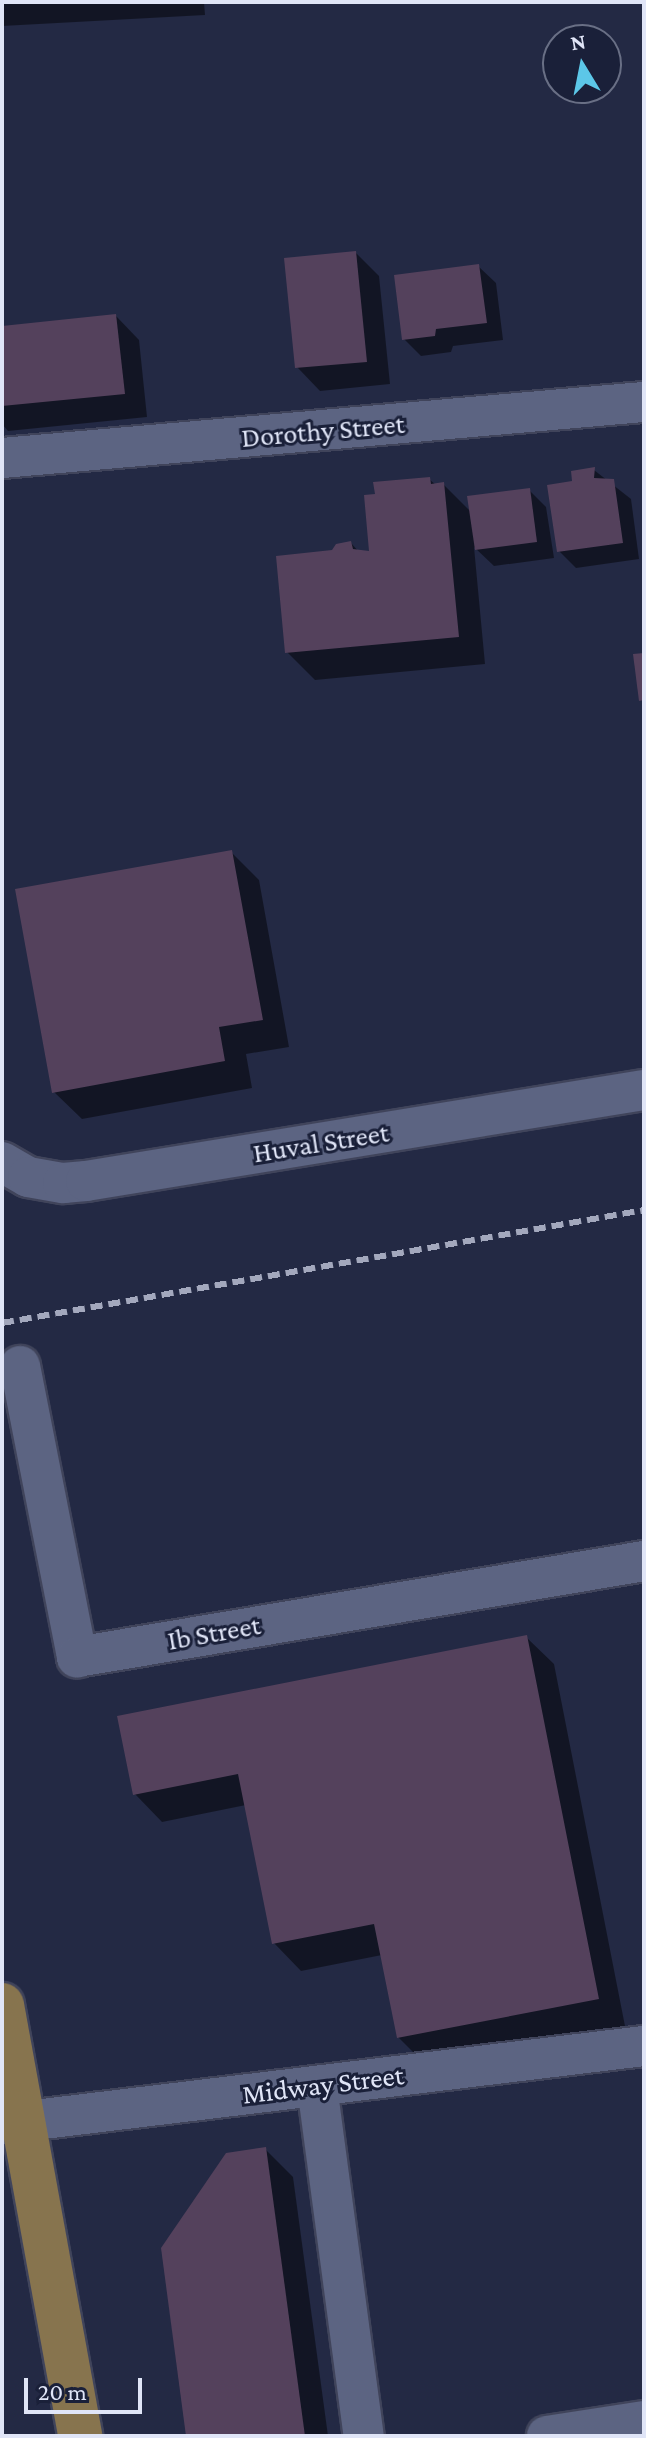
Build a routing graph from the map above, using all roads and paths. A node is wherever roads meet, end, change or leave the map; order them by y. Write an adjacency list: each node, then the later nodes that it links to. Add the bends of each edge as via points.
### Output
1 (644, 402): 2 (street, Dorothy Street)
2 (2, 458)
3 (644, 1090): 4 (street, Huval Street, via 86,1181 28,1177)
4 (2, 1162)
5 (20, 1366): 6 (street, Ib Street, via 77,1657)
6 (644, 1561)
7 (2, 2005): 10 (main road)
8 (644, 2046): 9 (street, Midway Street)
9 (317, 2086): 10 (street, Midway Street); 13 (street)
10 (13, 2123): 12 (main road)
11 (644, 2421): 14 (street)
12 (80, 2436)
13 (364, 2436)
14 (547, 2436)

